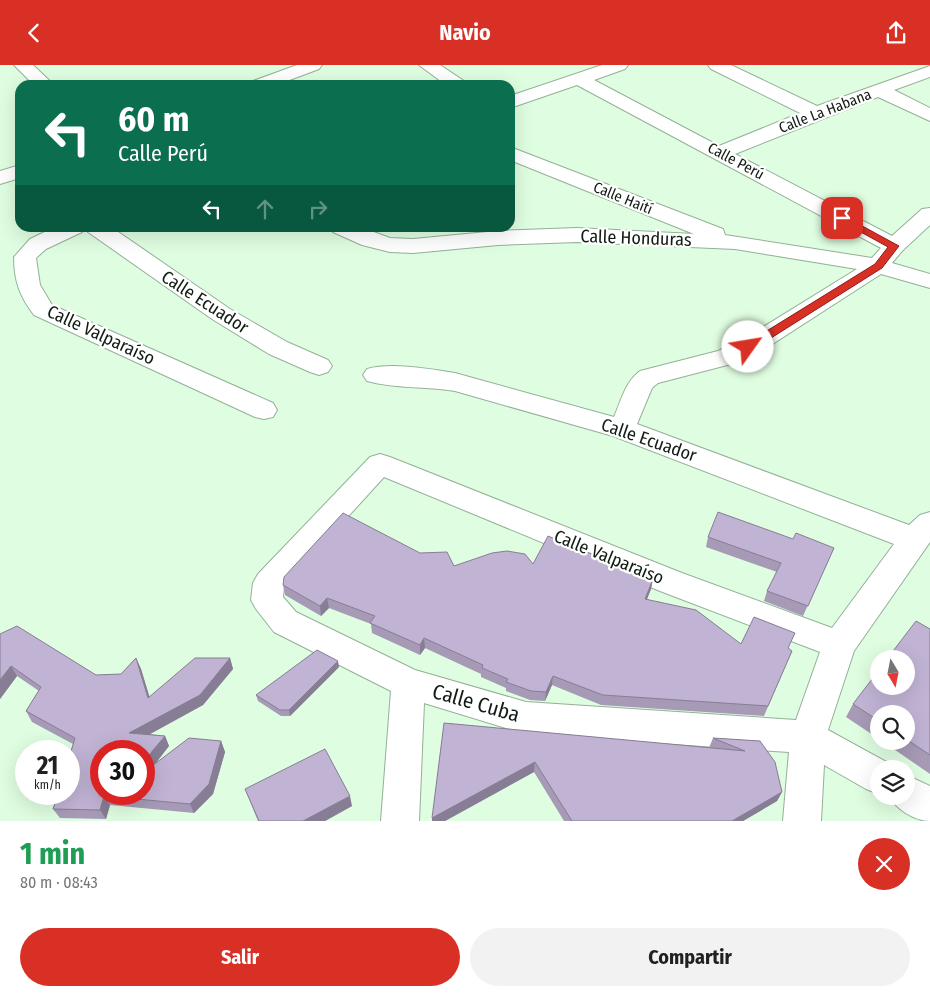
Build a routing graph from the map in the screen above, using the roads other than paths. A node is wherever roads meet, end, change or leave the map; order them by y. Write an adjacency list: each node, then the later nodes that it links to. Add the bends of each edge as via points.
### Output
1 (313, 65): 9 (street)
2 (428, 65): 10 (street)
3 (619, 65): 7 (street)
4 (718, 65): 13 (street)
5 (31, 66): 8 (street)
6 (930, 71): 11 (street, Calle La Habana)
7 (577, 78): 12 (street); 15 (street, Calle Perú)
8 (41, 80)
9 (272, 80)
10 (450, 80)
11 (878, 90): 13 (street, Calle La Habana); 14 (street)
12 (515, 100)
13 (816, 113): 15 (street, Calle La Habana)
14 (930, 115)
15 (721, 152): 25 (street, Calle Perú)
16 (515, 155): 24 (street, Calle Haití)
17 (15, 173): 18 (street)
18 (0, 179): 19 (street)
19 (15, 184)
20 (930, 214): 25 (street)
21 (63, 232): 30 (street, Calle Valparaíso, via 38,244 25,257 31,296 43,310)
22 (103, 232): 28 (street, Calle Ecuador, via 221,314 278,348)
23 (353, 232): 24 (street, Calle Honduras, via 390,245 577,235)
24 (736, 242): 26 (street, Calle Honduras)
25 (894, 246): 26 (street)
26 (878, 266): 27 (street, Calle Honduras); 31 (street, via 748,347 726,357 649,377 642,383)
27 (930, 281)
28 (320, 366)
29 (376, 375): 31 (street, Calle Ecuador, via 455,382)
30 (264, 410)
31 (622, 429): 33 (street, Calle Ecuador)
32 (380, 463): 34 (street, Calle Valparaíso, via 671,582); 35 (street, Calle Cuba, via 269,583 267,600 285,622)
33 (922, 531): 34 (street)
34 (839, 645): 36 (street)
35 (408, 683): 36 (street, Calle Cuba, via 526,717); 40 (street)
36 (808, 737): 37 (street, Calle Cuba); 41 (street)
37 (870, 772)
38 (915, 797): 39 (street)
39 (930, 805)
40 (400, 821)
41 (802, 821)

